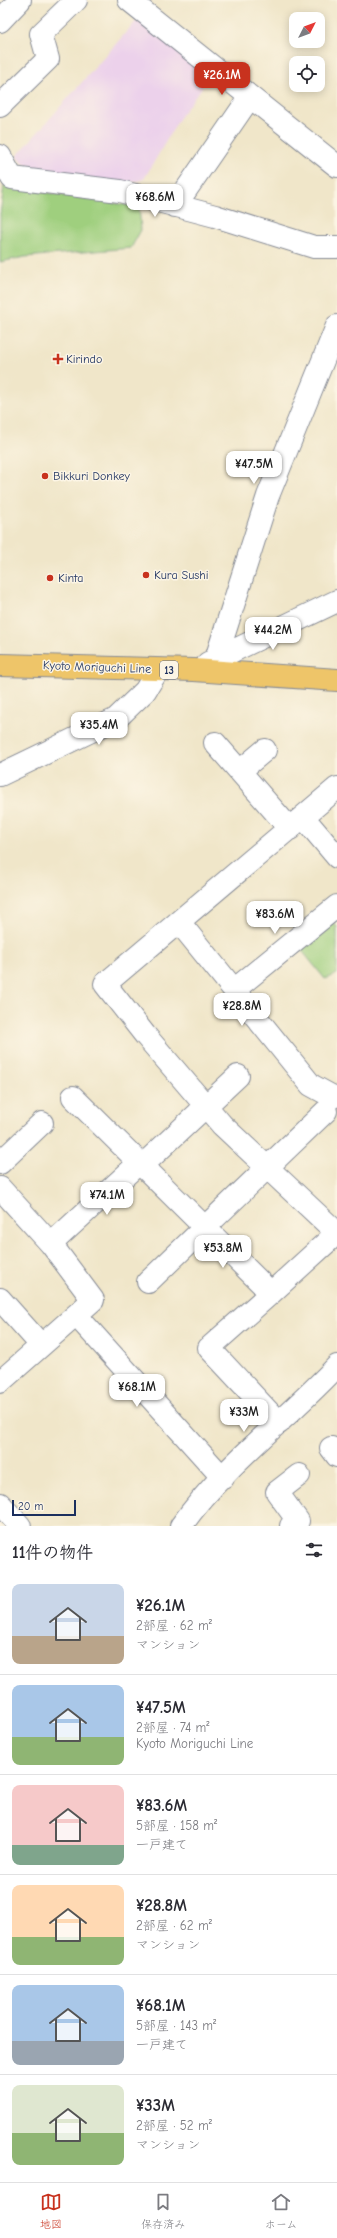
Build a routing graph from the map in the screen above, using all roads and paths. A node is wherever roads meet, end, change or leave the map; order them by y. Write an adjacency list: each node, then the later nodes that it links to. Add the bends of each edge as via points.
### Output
1 (20, 0): 4 (street)
2 (76, 0): 6 (street, via 41,34 48,59)
3 (129, 0): 5 (street)
4 (0, 21)
5 (250, 97): 8 (street); 9 (street)
6 (0, 106)
7 (0, 156): 9 (street, via 12,178 120,191)
8 (337, 166)
9 (175, 206): 10 (street, via 314,247)
10 (337, 247)
11 (337, 326): 13 (street, via 268,496)
12 (337, 601): 13 (street)
13 (216, 659): 16 (street)
14 (0, 664): 15 (main road, Kyoto Moriguchi Line / 13)
15 (158, 670): 16 (main road, Kyoto Moriguchi Line / 13); 21 (street, via 145,691 116,719)
16 (194, 670): 17 (main road, Kyoto Moriguchi Line / 13)
17 (337, 680)
18 (215, 743): 20 (street)
19 (265, 750): 20 (street)
20 (240, 771): 23 (street)
21 (0, 775)
22 (337, 788): 23 (street)
23 (297, 823): 24 (street); 26 (street)
24 (337, 857)
25 (337, 906): 27 (street)
26 (179, 922): 27 (street); 30 (street, via 105,984)
27 (234, 990): 34 (street, via 311,1085 330,1104)
28 (238, 1076): 30 (street)
29 (73, 1097): 33 (street)
30 (206, 1106): 33 (street); 34 (street, via 222,1125)
31 (42, 1123): 32 (street)
32 (0, 1163)
33 (141, 1164): 36 (street); 38 (street)
34 (268, 1168): 36 (street); 37 (street)
35 (0, 1188): 38 (street)
36 (206, 1228): 39 (street); 40 (street)
37 (337, 1233): 40 (street)
38 (51, 1244): 42 (street, via 93,1300)
39 (148, 1282)
40 (272, 1293): 46 (street, via 209,1348)
41 (0, 1299): 43 (street)
42 (76, 1315): 43 (street); 48 (street)
43 (41, 1345): 45 (street)
44 (337, 1366): 46 (street)
45 (0, 1382)
46 (279, 1423): 48 (street)
47 (299, 1475): 52 (street, via 277,1492 298,1521)
48 (223, 1478): 51 (street, via 199,1500)
49 (0, 1504): 50 (street)
50 (20, 1526)
51 (181, 1526)
52 (291, 1526)

